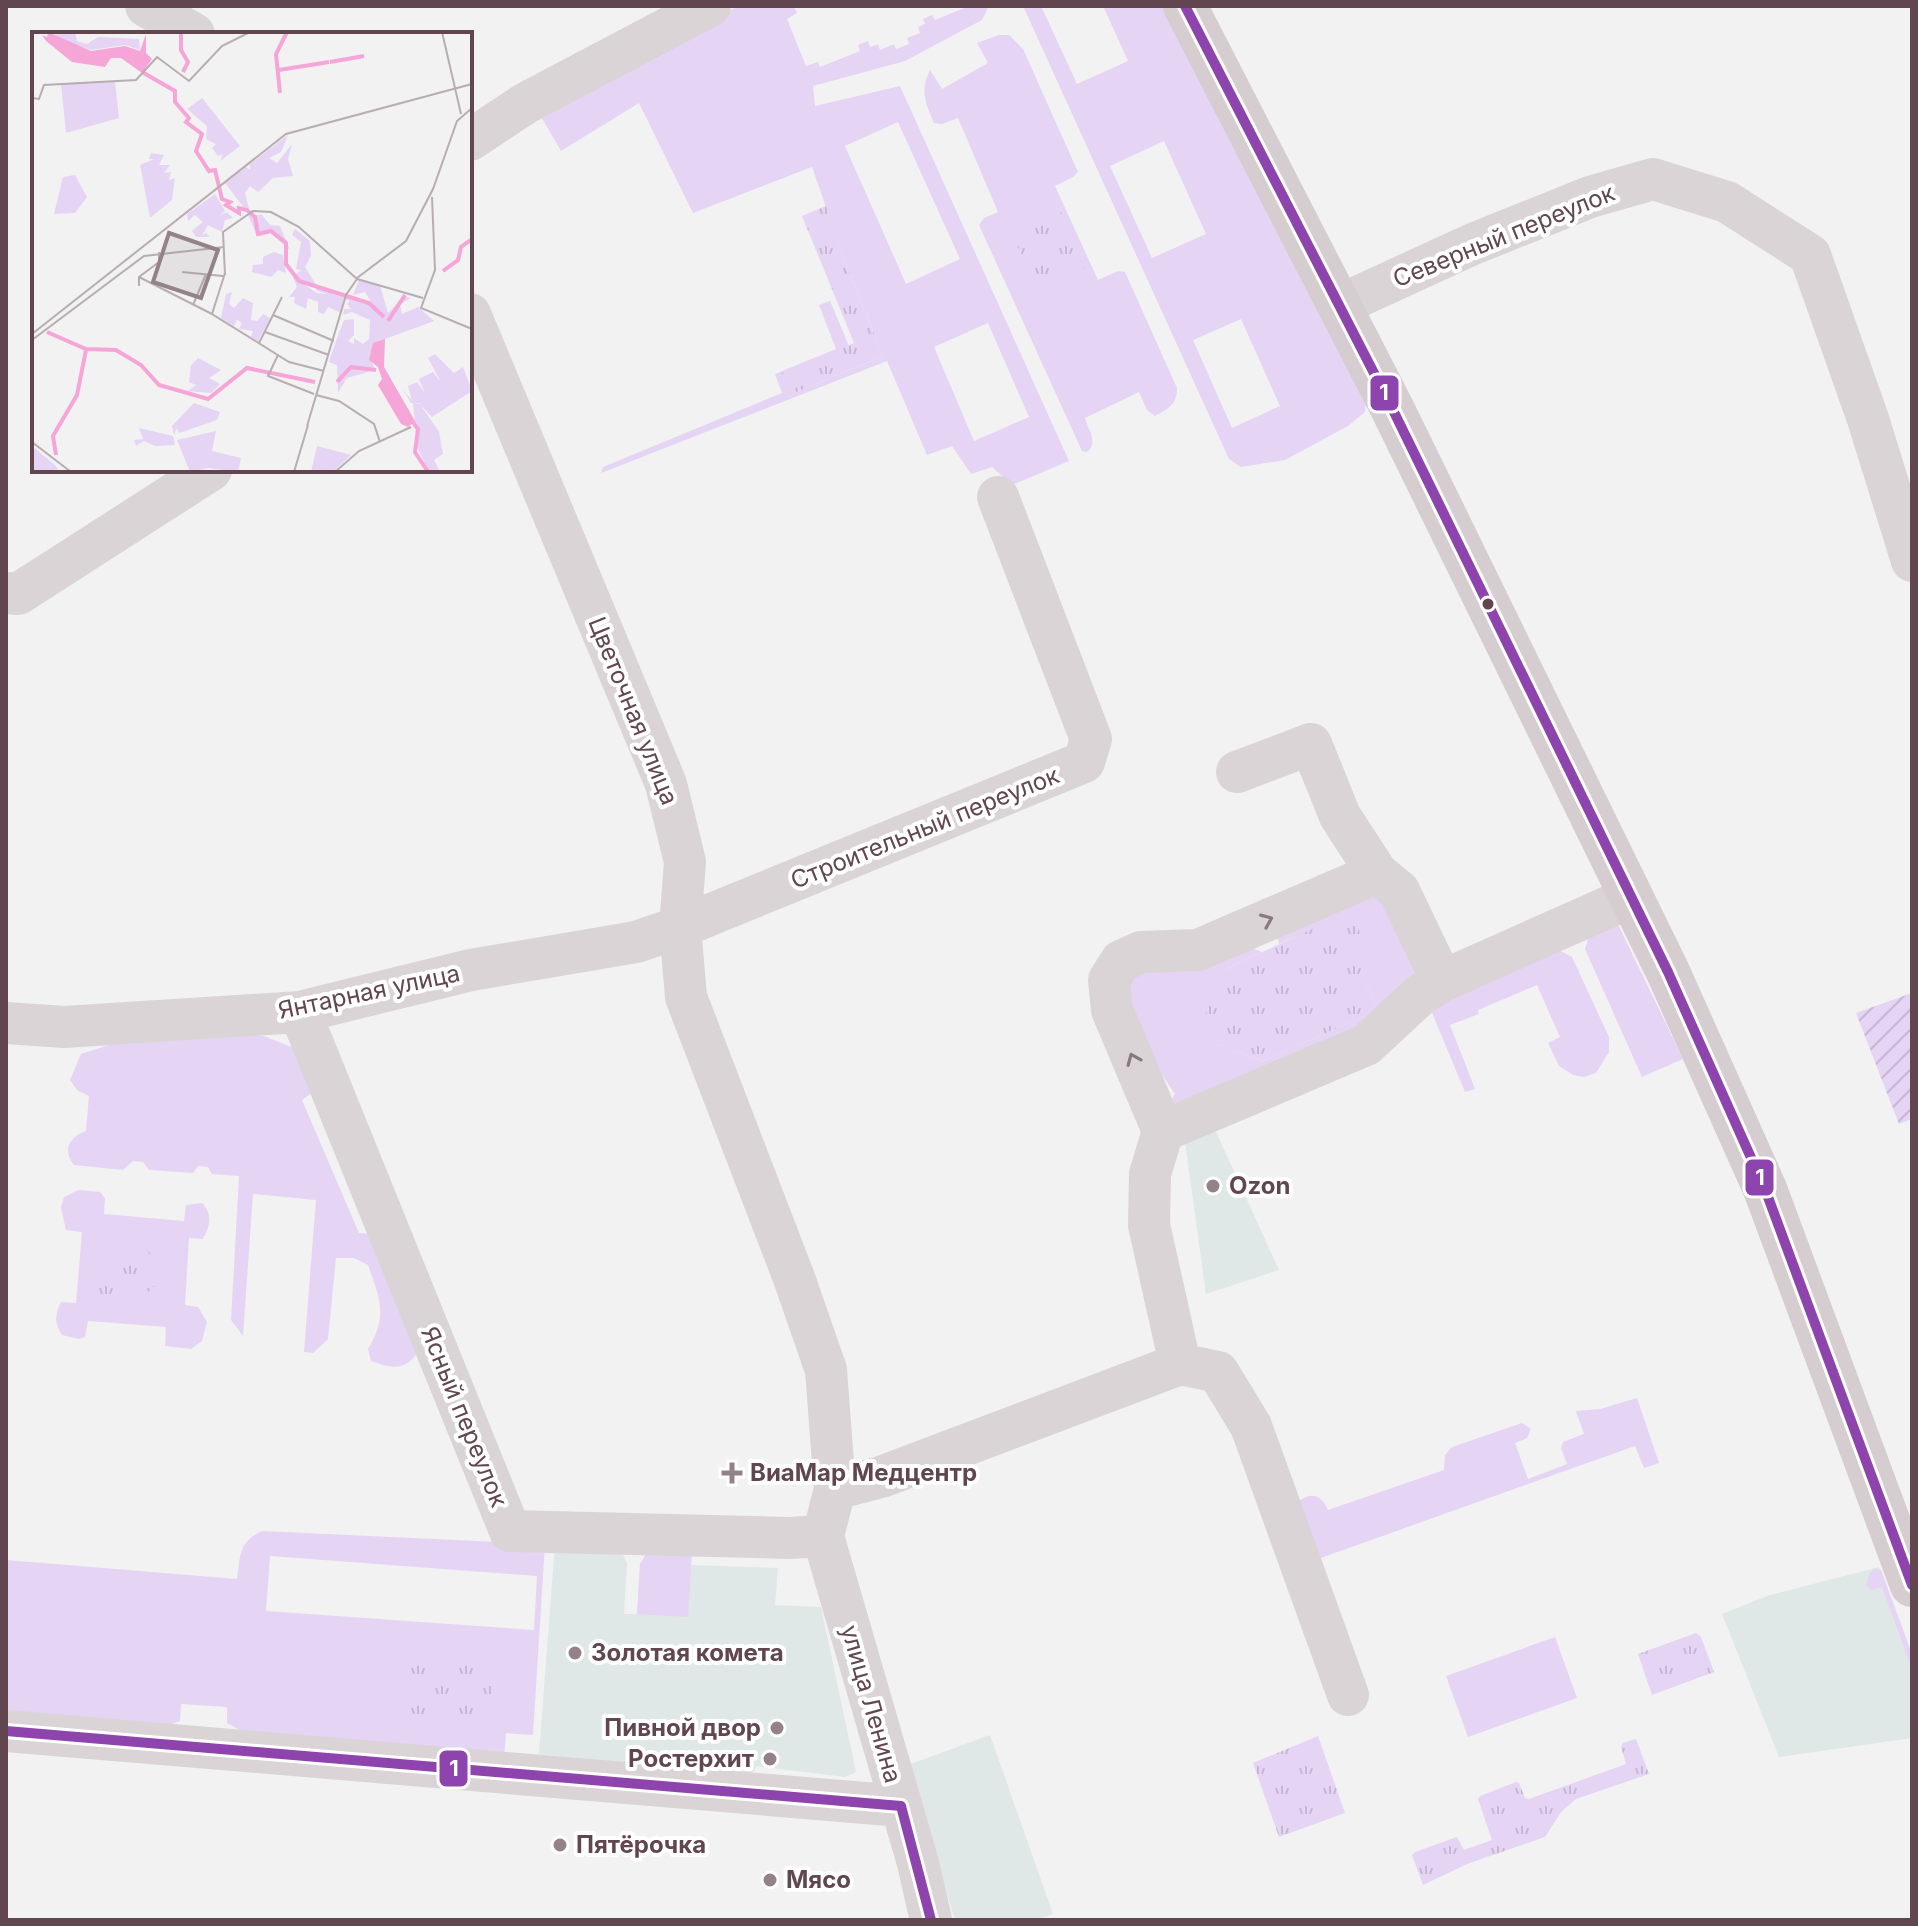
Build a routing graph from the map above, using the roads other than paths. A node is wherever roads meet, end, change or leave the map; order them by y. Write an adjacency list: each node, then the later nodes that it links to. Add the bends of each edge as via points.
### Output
1 (146, 6): 4 (street)
2 (710, 6): 5 (street, via 526,103)
3 (1185, 6): 6 (main road)
4 (191, 32)
5 (472, 139)
6 (1340, 305): 10 (street, Северный переулок, via 1473,244 1590,197 1653,179 1727,202 1810,255); 14 (main road)
7 (472, 319): 15 (street, Цветочная улица, via 666,784 685,862)
8 (208, 472): 11 (street, via 18,594)
9 (998, 497): 15 (street, Строительный переулок, via 1091,739 1084,762)
10 (1912, 561)
11 (6, 593)
12 (1237, 772): 13 (street, via 1311,744 1340,816)
13 (1377, 873): 16 (street, via 1399,891); 19 (street, one-way to 13, via 1112,1010 1109,980 1121,961 1141,952 1198,950)
14 (1631, 897): 16 (street); 23 (main road, via 1765,1189)
15 (680, 927): 17 (street, Янтарная улица, via 636,942 471,970); 21 (street, Цветочная улица, via 686,997 826,1370)
16 (1442, 981): 19 (street, via 1366,1045)
17 (300, 1012): 18 (street, Янтарная улица, via 64,1027); 22 (street, Ясный переулок, via 510,1531)
18 (6, 1023)
19 (1163, 1131): 20 (street, via 1150,1174 1149,1225)
20 (1180, 1364): 21 (street, via 881,1477); 24 (street, via 1218,1372 1251,1426)
21 (835, 1489): 22 (street)
22 (823, 1536): 26 (street, улица Ленина)
23 (1912, 1585)
24 (1348, 1695)
25 (6, 1731): 26 (street)
26 (901, 1806): 27 (street, улица Ленина)
27 (931, 1920)

